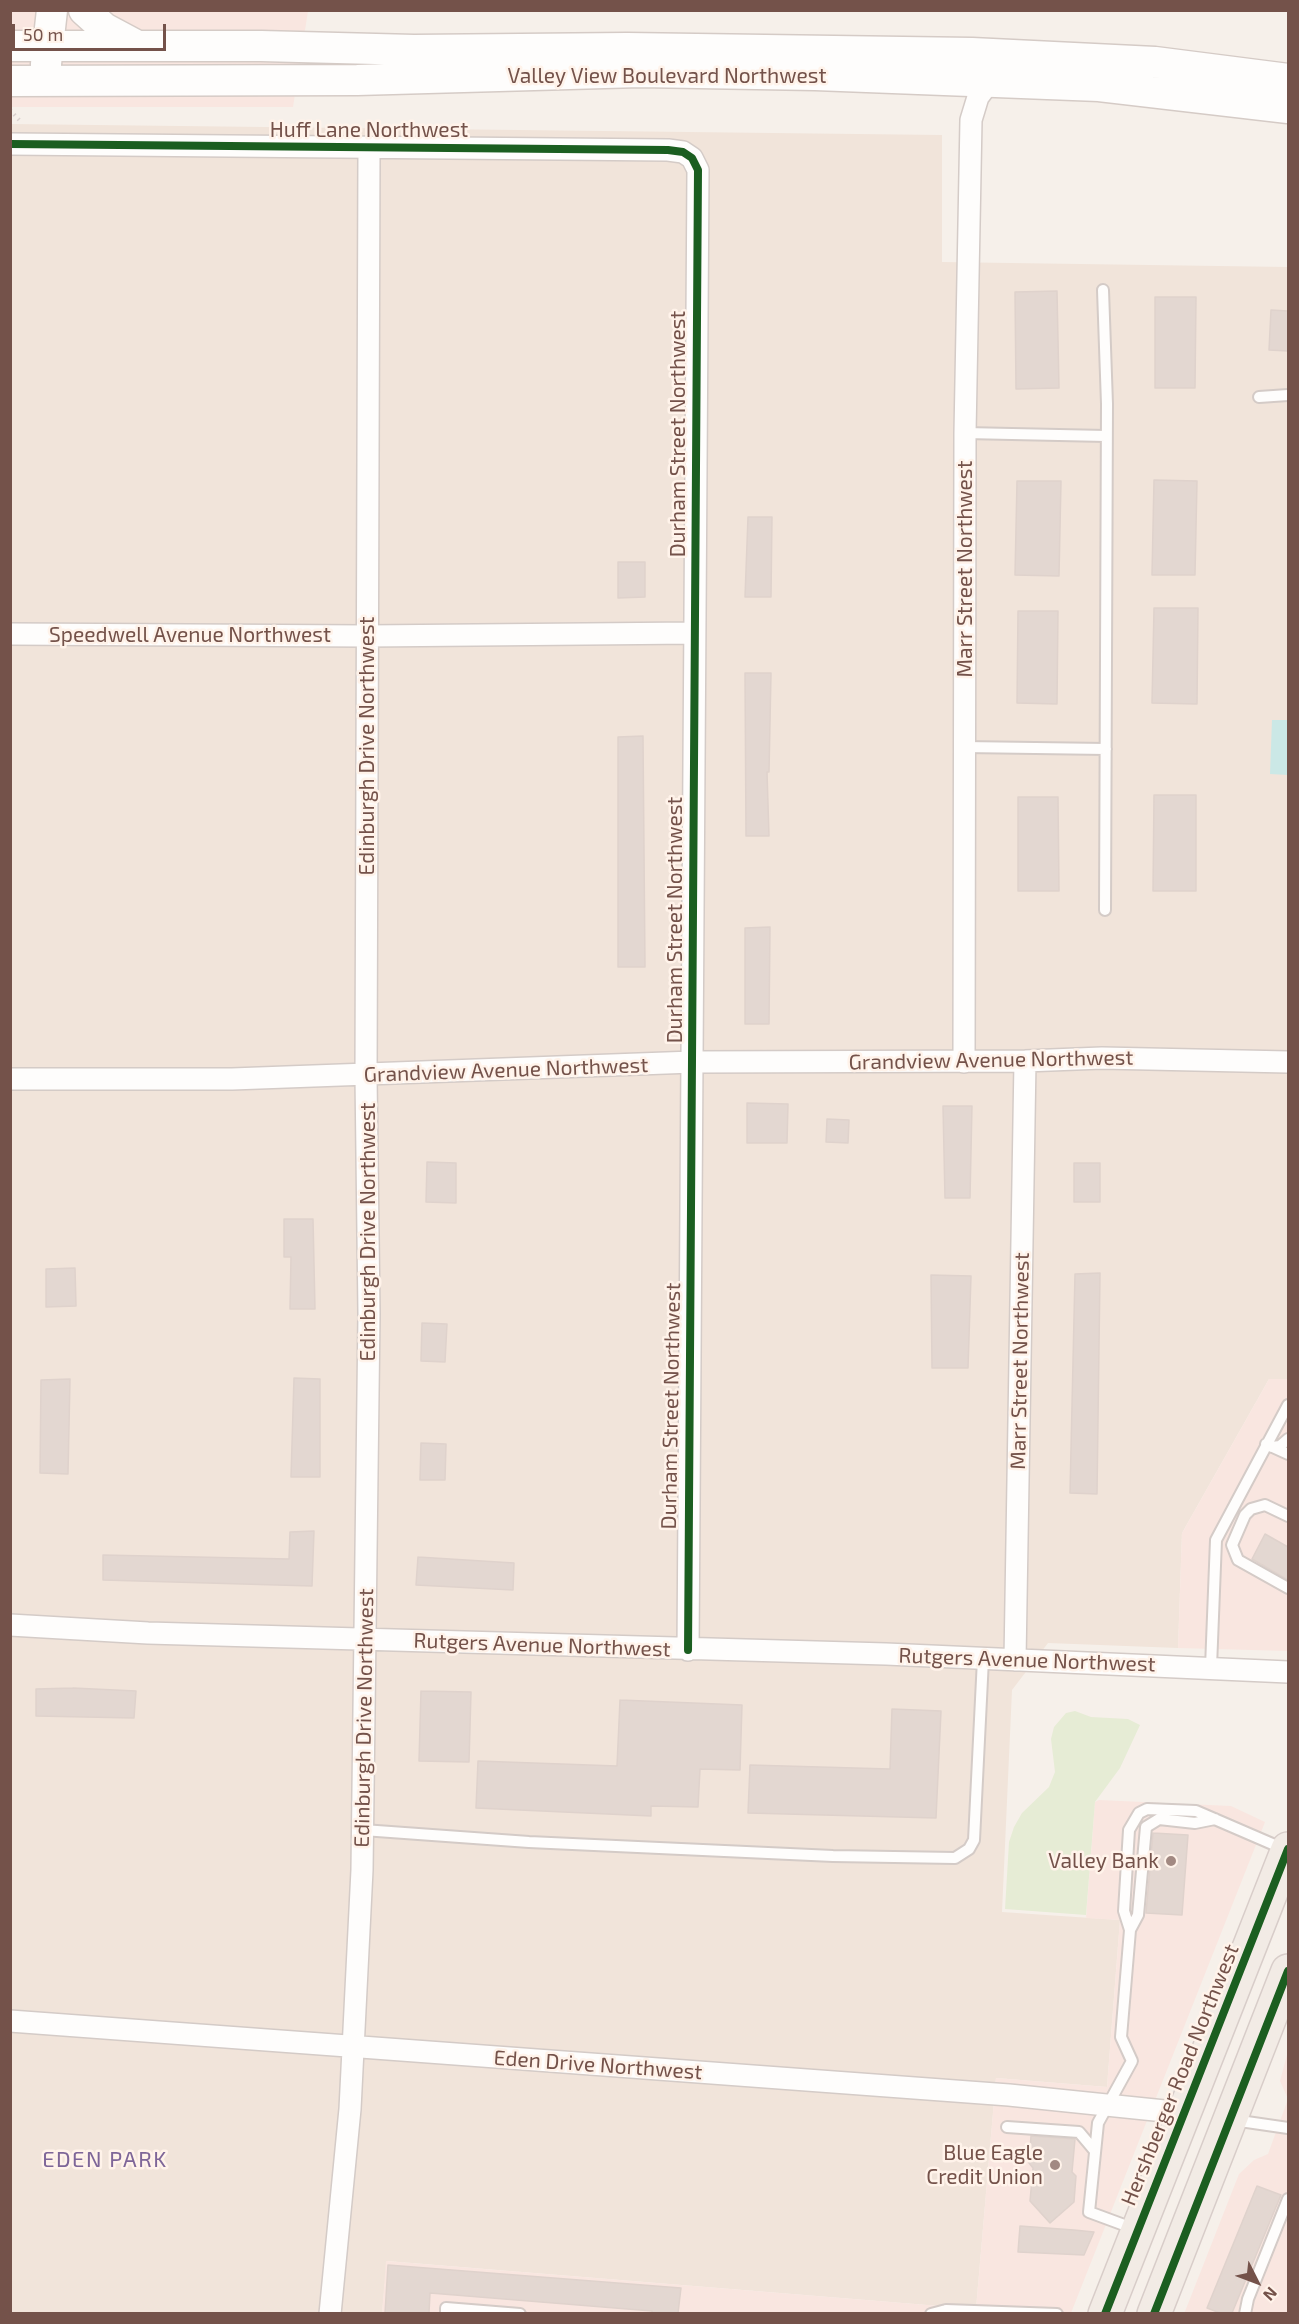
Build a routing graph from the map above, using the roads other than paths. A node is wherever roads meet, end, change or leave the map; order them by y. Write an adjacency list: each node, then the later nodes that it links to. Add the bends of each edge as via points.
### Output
1 (51, 10): 5 (main road)
2 (84, 10): 3 (main road, via 104,28)
3 (136, 45): 5 (main road, Valley View Boulevard Northwest); 6 (main road, Valley View Boulevard Northwest, via 972,53 1155,62)
4 (10, 46): 5 (main road, Valley View Boulevard Northwest)
5 (48, 46): 8 (main road)
6 (1288, 79)
7 (10, 81): 8 (main road, Valley View Boulevard Northwest)
8 (44, 81): 9 (main road, Valley View Boulevard Northwest, via 357,80 640,72)
9 (990, 81): 10 (main road, Valley View Boulevard Northwest, via 1117,87); 17 (street, Marr Street Northwest, via 978,97 971,120)
10 (1288, 108)
11 (10, 144): 12 (street, Huff Lane Northwest)
12 (369, 148): 13 (street, Huff Lane Northwest, via 668,150 692,158 698,170); 21 (street, Edinburgh Drive Northwest)
13 (698, 189): 19 (street, Durham Street Northwest)
14 (1103, 290): 18 (lane)
15 (1288, 395): 16 (lane)
16 (1259, 397)
17 (965, 433): 18 (lane); 22 (street, Marr Street Northwest)
18 (1106, 436): 23 (lane)
19 (694, 633): 21 (street, Speedwell Avenue Northwest); 26 (street, Durham Street Northwest)
20 (10, 634): 21 (street, Speedwell Avenue Northwest)
21 (367, 636): 29 (street, Edinburgh Drive Northwest)
22 (964, 747): 23 (lane); 27 (street, Marr Street Northwest)
23 (1106, 749): 24 (lane)
24 (1105, 910)
25 (1025, 1061): 27 (street, Grandview Avenue Northwest); 28 (street, Grandview Avenue Northwest, via 1102,1058); 40 (street, Marr Street Northwest)
26 (693, 1062): 27 (street, Grandview Avenue Northwest); 29 (street, Grandview Avenue Northwest); 38 (street, Durham Street Northwest)
27 (964, 1062)
28 (1288, 1062)
29 (366, 1076): 30 (street, Grandview Avenue Northwest); 37 (street, Edinburgh Drive Northwest, via 369,1314)
30 (10, 1079)
31 (1288, 1405): 33 (lane)
32 (1288, 1439): 33 (lane)
33 (1279, 1449): 41 (lane, via 1216,1540)
34 (1288, 1516): 35 (lane, via 1265,1505 1251,1509 1232,1545 1238,1560)
35 (1288, 1588)
36 (10, 1625): 37 (street, Rutgers Avenue Northwest)
37 (365, 1638): 38 (street, Rutgers Avenue Northwest); 43 (street, Edinburgh Drive Northwest)
38 (688, 1650): 39 (street, Rutgers Avenue Northwest)
39 (983, 1659): 40 (street, Rutgers Avenue Northwest); 43 (lane, via 974,1840 969,1849 955,1858 821,1856)
40 (1015, 1660): 41 (street, Rutgers Avenue Northwest)
41 (1210, 1668): 42 (street, Rutgers Avenue Northwest)
42 (1288, 1672)
43 (363, 1830): 47 (street, Edinburgh Drive Northwest)
44 (1288, 1850): 48 (lane, via 1196,1811 1154,1808 1139,1813 1134,1820 1129,1830 1124,1911 1130,1930 1121,2037 1132,2061); 49 (main road, Hershberger Road Northwest)
45 (1288, 1971): 50 (main road)
46 (10, 2021): 47 (street, Eden Drive Northwest)
47 (354, 2047): 48 (street, Eden Drive Northwest); 57 (street, Edinburgh Drive Northwest)
48 (1109, 2104): 49 (street, Eden Drive Northwest); 53 (lane, via 1098,2123)
49 (1184, 2113): 55 (main road, Hershberger Road Northwest)
50 (1230, 2120): 52 (lane); 63 (main road)
51 (1007, 2127): 53 (lane, via 1080,2132)
52 (1288, 2128)
53 (1095, 2151): 55 (lane, via 1089,2212)
54 (1288, 2199): 64 (lane)
55 (1138, 2230): 62 (main road, Hershberger Road Northwest)
56 (946, 2312): 60 (lane); 61 (lane)
57 (330, 2313)
58 (446, 2313): 59 (lane, via 446,2308)
59 (520, 2313)
60 (931, 2313)
61 (1057, 2313)
62 (1105, 2313)
63 (1154, 2313)
64 (1245, 2313)

